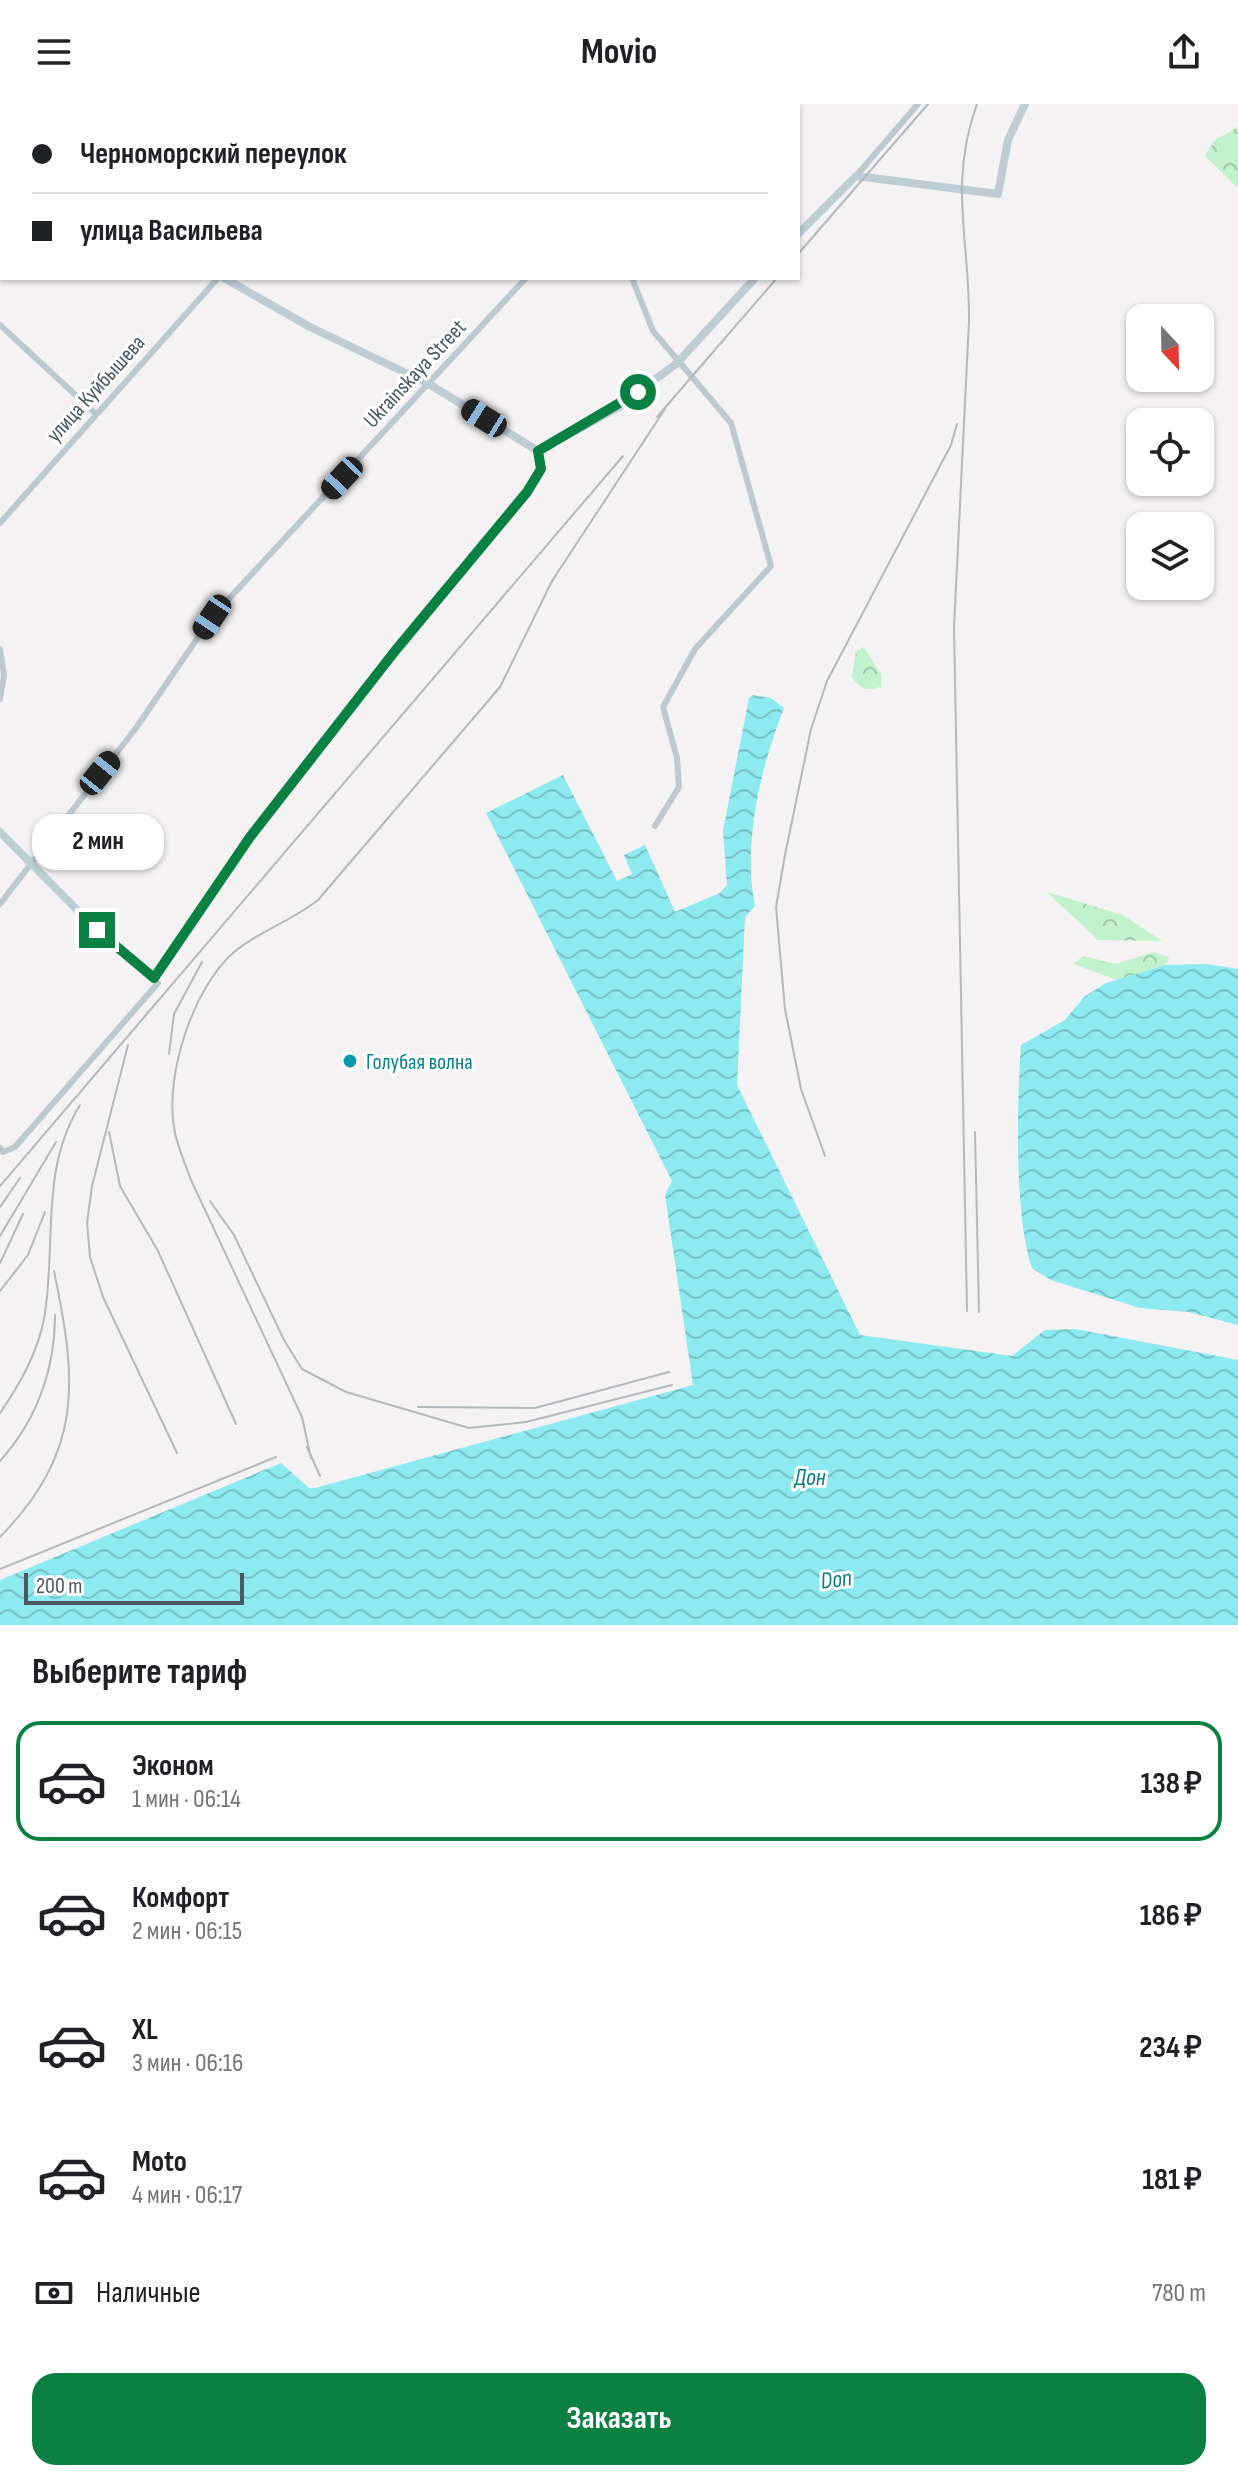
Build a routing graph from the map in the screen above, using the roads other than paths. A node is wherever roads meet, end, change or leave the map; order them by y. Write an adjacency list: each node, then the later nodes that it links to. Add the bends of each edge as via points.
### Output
1 (918, 104): 3 (street)
2 (1025, 104): 3 (street, via 1008,140 998,194)
3 (856, 176): 4 (street)
4 (800, 232)
5 (216, 280): 13 (street, улица Куйбышева)
6 (228, 280): 12 (street)
7 (524, 280): 12 (street, Ukrainskaya Street)
8 (633, 280): 11 (street, via 653,331)
9 (753, 280): 11 (street)
10 (0, 325): 13 (street)
11 (677, 363): 14 (street, via 619,407); 18 (street, via 731,423 771,566 695,649 663,707 679,787)
12 (429, 384): 14 (street); 20 (street, Ukrainskaya Street, via 212,617 136,728)
13 (96, 414): 15 (street, улица Куйбышева)
14 (538, 451): 22 (street, via 541,469 527,492 250,837)
15 (0, 523)
16 (0, 649): 17 (street)
17 (0, 699)
18 (655, 826)
19 (0, 832): 20 (street)
20 (29, 864): 21 (street, Ukrainskaya Street); 22 (street)
21 (0, 904)
22 (156, 980): 23 (street, via 42,1118 15,1147)
23 (2, 1150)

